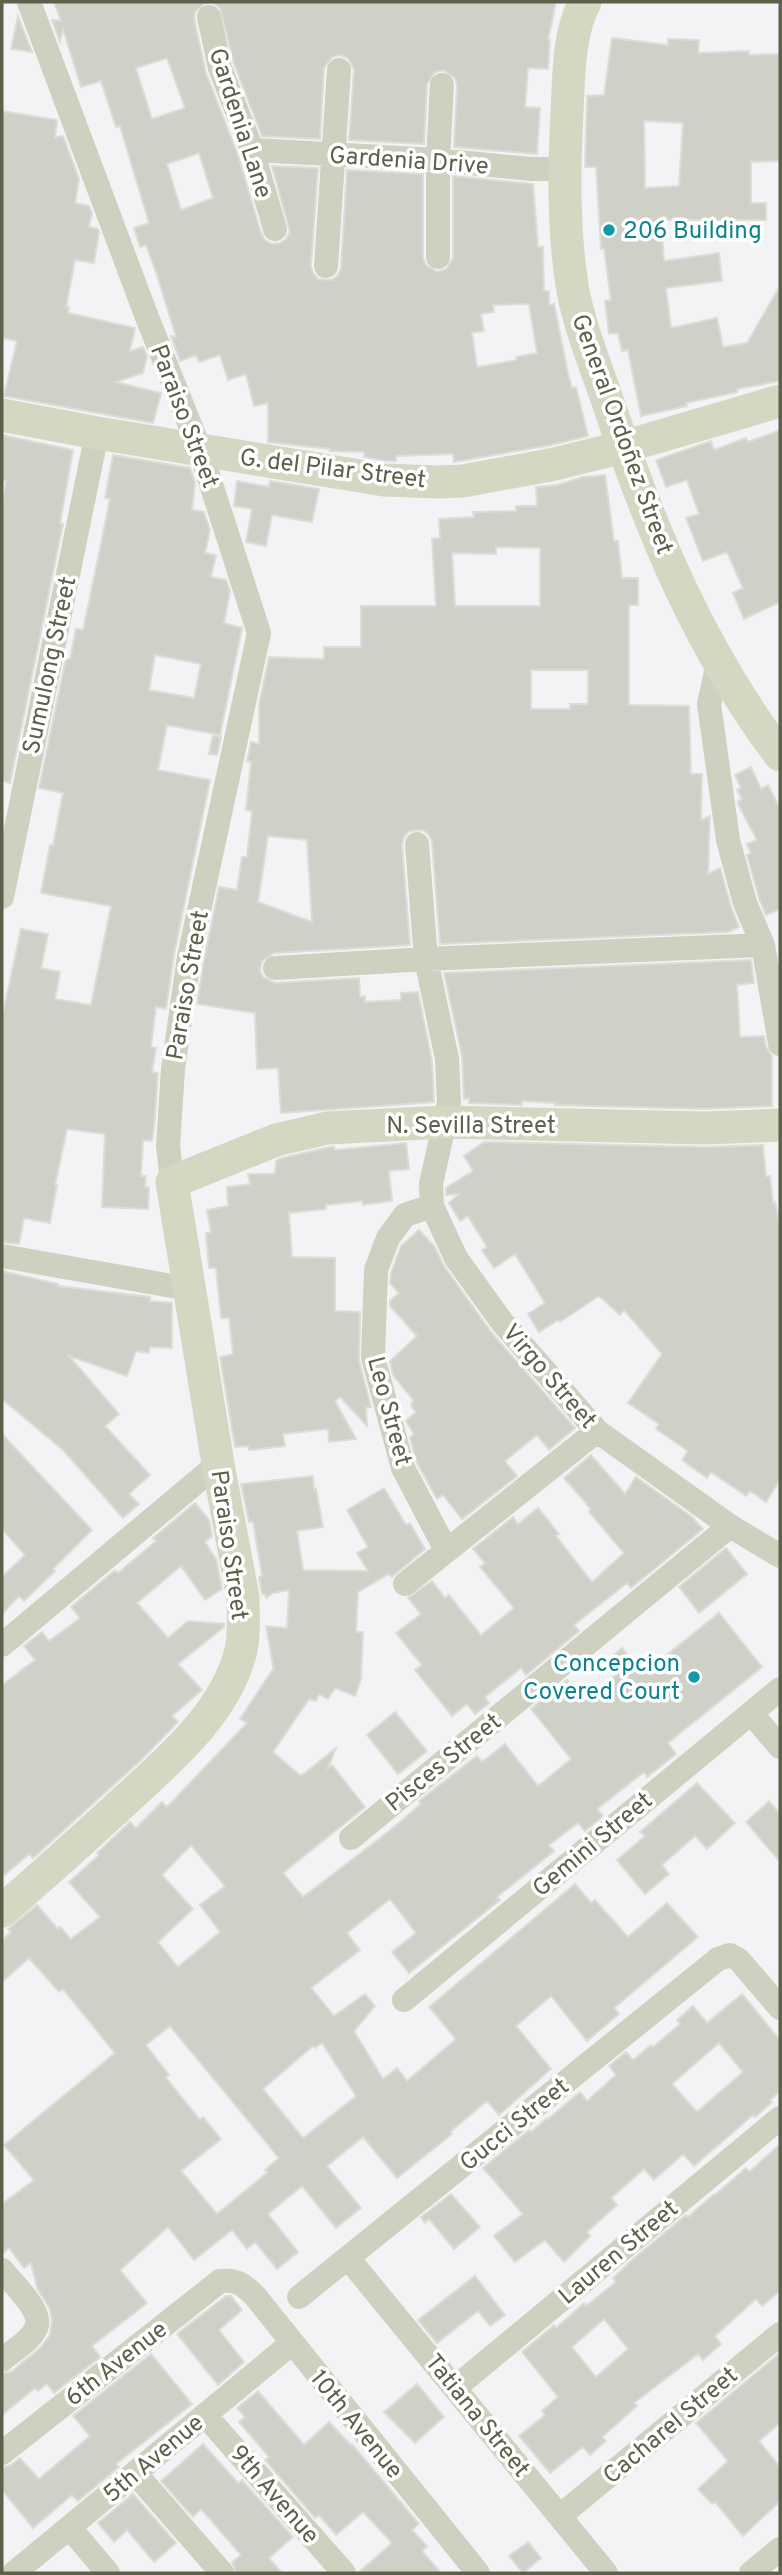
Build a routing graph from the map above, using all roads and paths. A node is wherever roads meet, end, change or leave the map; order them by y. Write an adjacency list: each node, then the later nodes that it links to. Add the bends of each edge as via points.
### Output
1 (29, 2): 17 (street, Paraiso Street)
2 (575, 4): 9 (street, General Ordoñez Street)
3 (209, 17): 6 (street, Gardenia Lane, via 220,68)
4 (339, 70): 7 (street)
5 (442, 85): 8 (street)
6 (252, 150): 7 (street, Gardenia Drive); 10 (street, Gardenia Lane)
7 (335, 155): 8 (street, Gardenia Drive); 12 (street)
8 (438, 160): 9 (street, Gardenia Drive); 11 (street)
9 (565, 169): 16 (street, General Ordoñez Street, via 573,292)
10 (275, 229)
11 (438, 257)
12 (326, 266)
13 (780, 401): 16 (street, G. del Pilar Street)
14 (2, 415): 15 (street, G. del Pilar Street)
15 (97, 433): 17 (street, G. del Pilar Street); 21 (street, Sumulong Street)
16 (623, 447): 17 (street, G. del Pilar Street, via 555,464 438,482 384,480); 18 (street, General Ordoñez Street, via 667,559)
17 (200, 450): 28 (street, Paraiso Street, via 258,633 190,957 173,1069 168,1146)
18 (718, 663): 19 (street, General Ordoñez Street); 22 (street, via 709,704 728,840 745,903)
19 (780, 755)
20 (417, 844): 23 (street, Virgo Street)
21 (2, 896)
22 (763, 946): 23 (street); 25 (street)
23 (426, 960): 24 (street); 26 (street, Virgo Street, via 447,1059)
24 (275, 968)
25 (780, 1044)
26 (446, 1122): 27 (street, N. Sevilla Street, via 705,1128); 28 (street, N. Sevilla Street, via 300,1133); 29 (street, Virgo Street, via 431,1184)
27 (780, 1125)
28 (172, 1182): 31 (street, Paraiso Street)
29 (432, 1206): 32 (street, Virgo Street, via 456,1258); 35 (street, Leo Street, via 405,1215 388,1238 376,1270 373,1357 403,1468)
30 (2, 1256): 31 (street)
31 (189, 1289): 33 (street, Paraiso Street)
32 (597, 1431): 34 (street, Virgo Street); 35 (street)
33 (218, 1464): 38 (street); 43 (street, Paraiso Street, via 243,1597 243,1641 231,1676 207,1716 173,1755)
34 (730, 1526): 36 (street, Virgo Street); 42 (street, Pisces Street)
35 (446, 1550): 37 (street)
36 (780, 1556)
37 (405, 1584)
38 (2, 1645)
39 (780, 1689): 40 (street, Gemini Street)
40 (751, 1713): 41 (street); 44 (street, Gemini Street)
41 (780, 1747)
42 (351, 1838)
43 (2, 1911)
44 (404, 2000)
45 (780, 2007): 47 (street, Gucci Street, via 739,1960 730,1955 718,1959)
46 (780, 2118): 54 (street, Lauren Street)
47 (348, 2258): 50 (street, Gucci Street); 54 (street, Tatiana Street)
48 (2, 2270): 53 (street, via 39,2321 35,2332)
49 (233, 2280): 52 (street, 10th Avenue, via 244,2285); 56 (street, 6th Avenue, via 220,2281)
50 (299, 2297)
51 (780, 2334): 58 (street, Cacharel Street)
52 (292, 2343): 55 (street, 5th Avenue); 65 (street, 10th Avenue)
53 (2, 2360)
54 (456, 2387): 58 (street, Tatiana Street)
55 (205, 2415): 57 (street, 5th Avenue); 64 (street, 9th Avenue)
56 (2, 2453)
57 (135, 2473): 59 (street, 5th Avenue); 63 (street)
58 (560, 2516): 66 (street, Tatiana Street)
59 (71, 2528): 61 (street, 5th Avenue); 62 (street)
60 (780, 2549): 67 (street)
61 (14, 2573)
62 (108, 2573)
63 (222, 2573)
64 (344, 2573)
65 (478, 2573)
66 (606, 2573)
67 (751, 2573)

